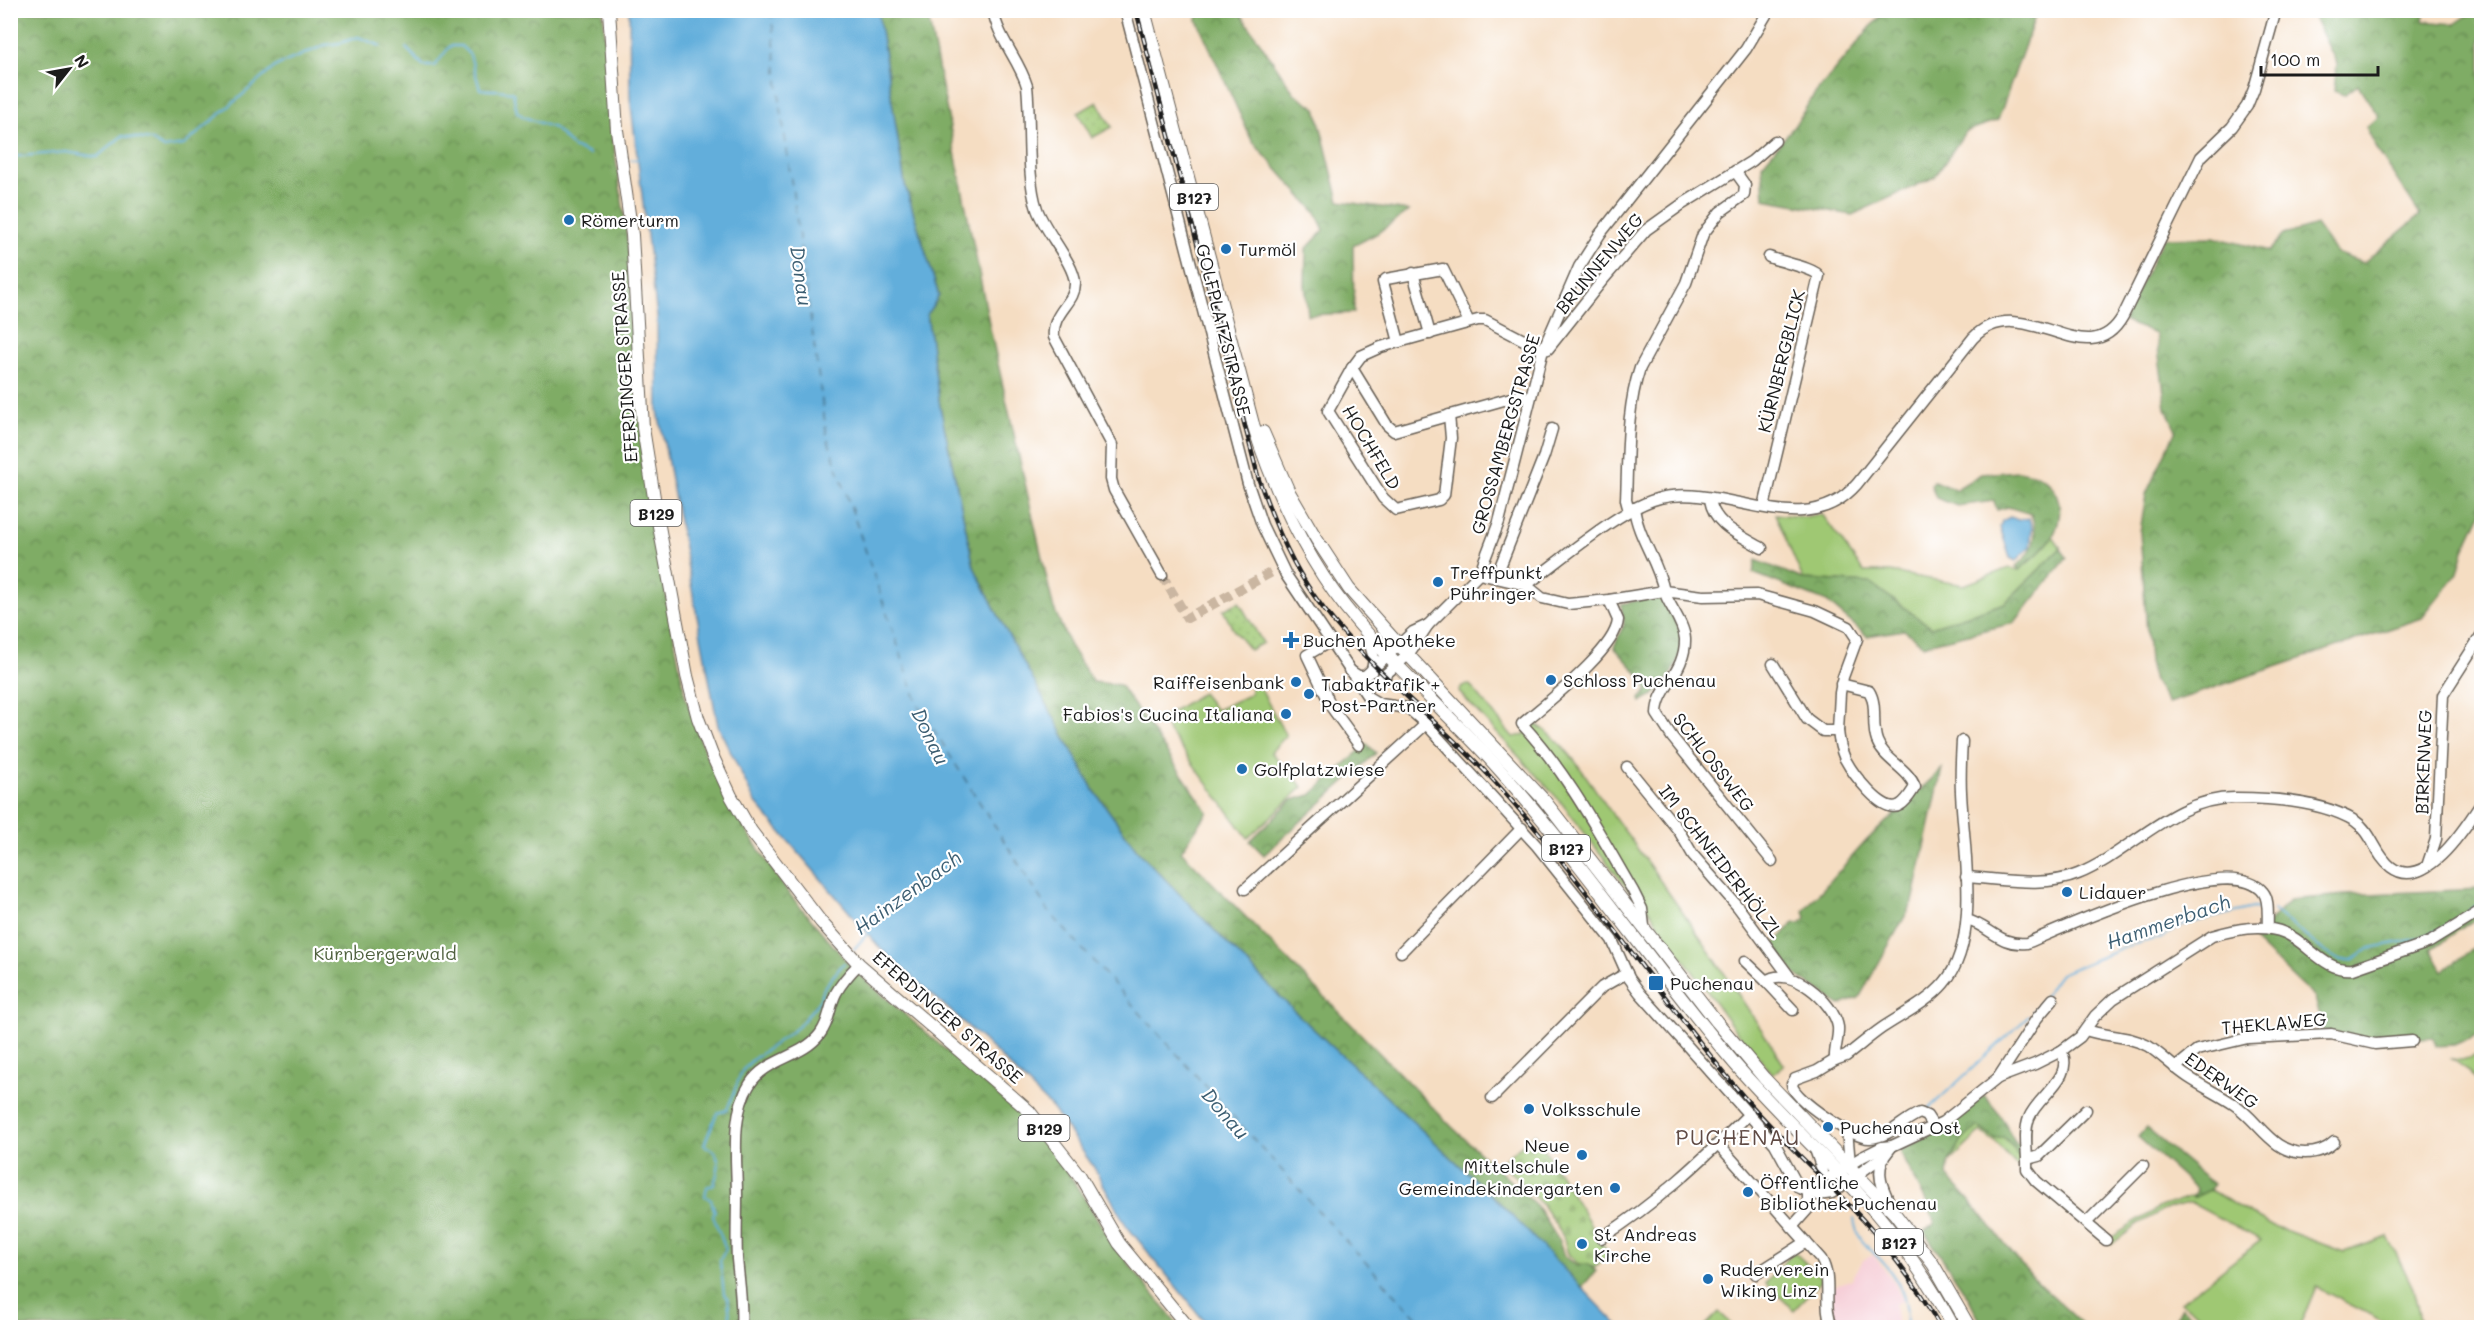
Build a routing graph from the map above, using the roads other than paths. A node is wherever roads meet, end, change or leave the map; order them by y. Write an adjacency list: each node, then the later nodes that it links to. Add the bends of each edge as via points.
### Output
1 (609, 10): 60 (main road, EFERDINGER STRASSE / B129, via 617,130 632,235 643,428 690,687 712,755 752,831 821,922)
2 (993, 10): 25 (street, via 998,31 1027,86 1037,211 1075,281 1073,294 1056,318 1054,336 1112,445 1114,490)
3 (1125, 10): 33 (street, GOLFPLATZSTRASSE, via 1256,510 1278,568)
4 (1144, 10): 16 (main road, B127)
5 (1769, 10): 14 (street, GROSSAMBERGSTRASSE, via 1746,49 1600,234 1579,267)
6 (2276, 10): 21 (street, via 2247,106 2201,157 2115,327 2085,339 2017,321 1988,325 1973,338 1843,499 1810,512)
7 (1775, 141): 8 (street, BRUNNENWEG)
8 (1735, 171): 14 (street, BRUNNENWEG, via 1646,230 1552,346); 22 (street, via 1745,185 1744,195 1720,212 1703,234 1686,283 1640,368 1630,431 1626,500)
9 (1769, 257): 21 (street, KÜRNBERGBLICK, via 1819,276)
10 (1413, 273): 11 (street, via 1443,268); 12 (street); 13 (street, via 1383,282)
11 (1469, 322): 12 (street); 14 (street, via 1485,320)
12 (1430, 334): 13 (street)
13 (1399, 342): 15 (street, via 1368,352)
14 (1543, 350): 17 (street, GROSSAMBERGSTRASSE)
15 (1352, 368): 18 (street, HOCHFELD, via 1394,430); 18 (street, HOCHFELD, via 1328,411 1383,498 1396,510 1439,500 1444,495 1451,438)
16 (1244, 384): 31 (main road, B127, via 1266,464 1285,510 1324,578); 34 (main road, B127, via 1275,462 1302,515 1349,589)
17 (1530, 398): 18 (street, HOCHFELD, via 1518,396); 24 (street, GROSSAMBERGSTRASSE, via 1499,522)
18 (1449, 415)
19 (1552, 429): 26 (street)
20 (1710, 498): 21 (street); 22 (street, via 1667,497); 23 (street, via 1723,525)
21 (1764, 507)
22 (1631, 509): 27 (street); 28 (street, via 1660,572)
23 (1762, 548)
24 (1479, 574): 26 (street); 30 (street, GROSSAMBERGSTRASSE)
25 (1162, 575)
26 (1496, 577): 27 (street)
27 (1526, 585): 29 (street, via 1554,603)
28 (1664, 591): 29 (street); 41 (street, via 1703,596 1757,595 1809,609 1849,627 1857,639); 50 (street, SCHLOSSWEG, via 1684,643 1678,672 1661,698 1657,714)
29 (1609, 600): 57 (street, via 1618,620 1613,636 1587,668 1522,724 1548,752 1571,786 1633,891 1642,909)
30 (1428, 625): 34 (street, GROSSAMBERGSTRASSE); 36 (street, GROSSAMBERGSTRASSE)
31 (1364, 628): 35 (main road, B127); 40 (street, via 1374,658)
32 (2481, 634): 51 (street, BIRKENWEG, via 2443,695 2436,839)
33 (1332, 641): 39 (street, GOLFPLATZSTRASSE); 46 (street, via 1307,656 1332,708)
34 (1398, 644): 35 (street); 36 (main road, B127)
35 (1389, 654): 37 (main road, B127); 40 (street)
36 (1408, 655): 37 (street); 57 (main road, B127, via 1545,800)
37 (1398, 664): 42 (street); 82 (main road, B127, via 1529,803 1713,1038)
38 (1773, 664): 44 (street, via 1807,719 1823,730)
39 (1348, 670): 40 (street, via 1361,676); 42 (street, GOLFPLATZSTRASSE)
40 (1371, 671)
41 (1841, 684): 44 (street); 44 (street, via 1869,691 1873,697 1872,724 1877,742 1915,787 1900,806 1885,804 1863,786 1846,760)
42 (1362, 687): 43 (street, GOLFPLATZSTRASSE, via 1373,701 1408,708)
43 (1426, 724): 49 (street, GOLFPLATZSTRASSE); 53 (street)
44 (1838, 731)
45 (1962, 741): 52 (street, via 1960,792)
46 (1359, 745)
47 (1627, 767): 62 (street, IM SCHNEIDERHÖLZL)
48 (2481, 802): 51 (street, via 2445,852)
49 (1522, 828): 58 (street); 61 (street, GOLFPLATZSTRASSE, via 1612,940)
50 (1772, 861)
51 (2427, 866): 52 (street, via 2410,872 2390,866 2365,828 2340,814 2287,801 2236,798 2191,806 2077,875 2045,880)
52 (1965, 877): 55 (street)
53 (1245, 889)
54 (2481, 910): 56 (street, via 2430,942 2344,970)
55 (1967, 920): 56 (street, via 2002,939 2027,943 2150,894 2202,881 2231,879 2262,890); 69 (street, via 1957,964 1944,983 1846,1056)
56 (2268, 923): 66 (street, via 2228,931 2201,942 2113,999)
57 (1644, 926): 74 (main road, B127, via 1723,1029)
58 (1401, 952)
59 (1745, 961): 63 (street)
60 (859, 964): 95 (street, via 836,994 829,1020 819,1036 765,1067 744,1093 737,1144); 96 (main road, EFERDINGER STRASSE / B129, via 1041,1124 1080,1176 1119,1243)
61 (1627, 973): 72 (street, via 1602,987); 76 (street, GOLFPLATZSTRASSE, via 1640,993)
62 (1789, 976): 63 (street, via 1776,975); 69 (street, IM SCHNEIDERHÖLZL, via 1808,988 1835,1017)
63 (1766, 981): 65 (street)
64 (2053, 999): 71 (street)
65 (1793, 1010)
66 (2086, 1030): 68 (street); 70 (street, EDERWEG, via 2136,1041)
67 (2412, 1041): 70 (street, THEKLAWEG, via 2375,1044 2331,1034 2226,1042 2197,1050)
68 (2061, 1052): 71 (street); 83 (street, via 2065,1068 2028,1120)
69 (1835, 1059): 73 (street, via 1794,1080 1792,1089)
70 (2175, 1068): 79 (street, EDERWEG, via 2234,1105 2282,1148 2313,1153)
71 (1998, 1078): 77 (street)
72 (1492, 1098)
73 (1810, 1106): 74 (street); 78 (street)
74 (1793, 1109): 85 (main road, B127)
75 (2086, 1110): 83 (street, via 2040,1155)
76 (1749, 1114): 80 (street); 87 (street, GOLFPLATZSTRASSE, via 1780,1151 1796,1184)
77 (1934, 1127): 78 (street, via 1924,1115 1877,1137 1863,1138); 81 (street)
78 (1847, 1130): 85 (street)
79 (2334, 1142)
80 (1718, 1144): 90 (street); 91 (street, via 1638,1214)
81 (1889, 1150): 85 (street, via 1882,1147); 88 (street, via 1881,1166 1880,1181)
82 (1816, 1152): 86 (main road, B127); 87 (street, via 1823,1172)
83 (2028, 1159): 89 (street, via 2030,1175)
84 (2143, 1166): 89 (street)
85 (1854, 1169): 86 (street); 88 (main road, B127)
86 (1842, 1177): 87 (street, via 1832,1193 1824,1195); 98 (main road, B127, via 1905,1250)
87 (1813, 1188): 90 (street, via 1808,1209)
88 (1895, 1214): 99 (main road, B127, via 1933,1264)
89 (2087, 1222): 92 (street)
90 (1792, 1227): 93 (street)
91 (1601, 1238)
92 (2106, 1240)
93 (1806, 1242): 94 (street); 97 (street, via 1826,1270 1828,1315)
94 (1756, 1274)
95 (741, 1328)
96 (1189, 1328)
97 (1833, 1328)
98 (1954, 1328)
99 (1970, 1328)

